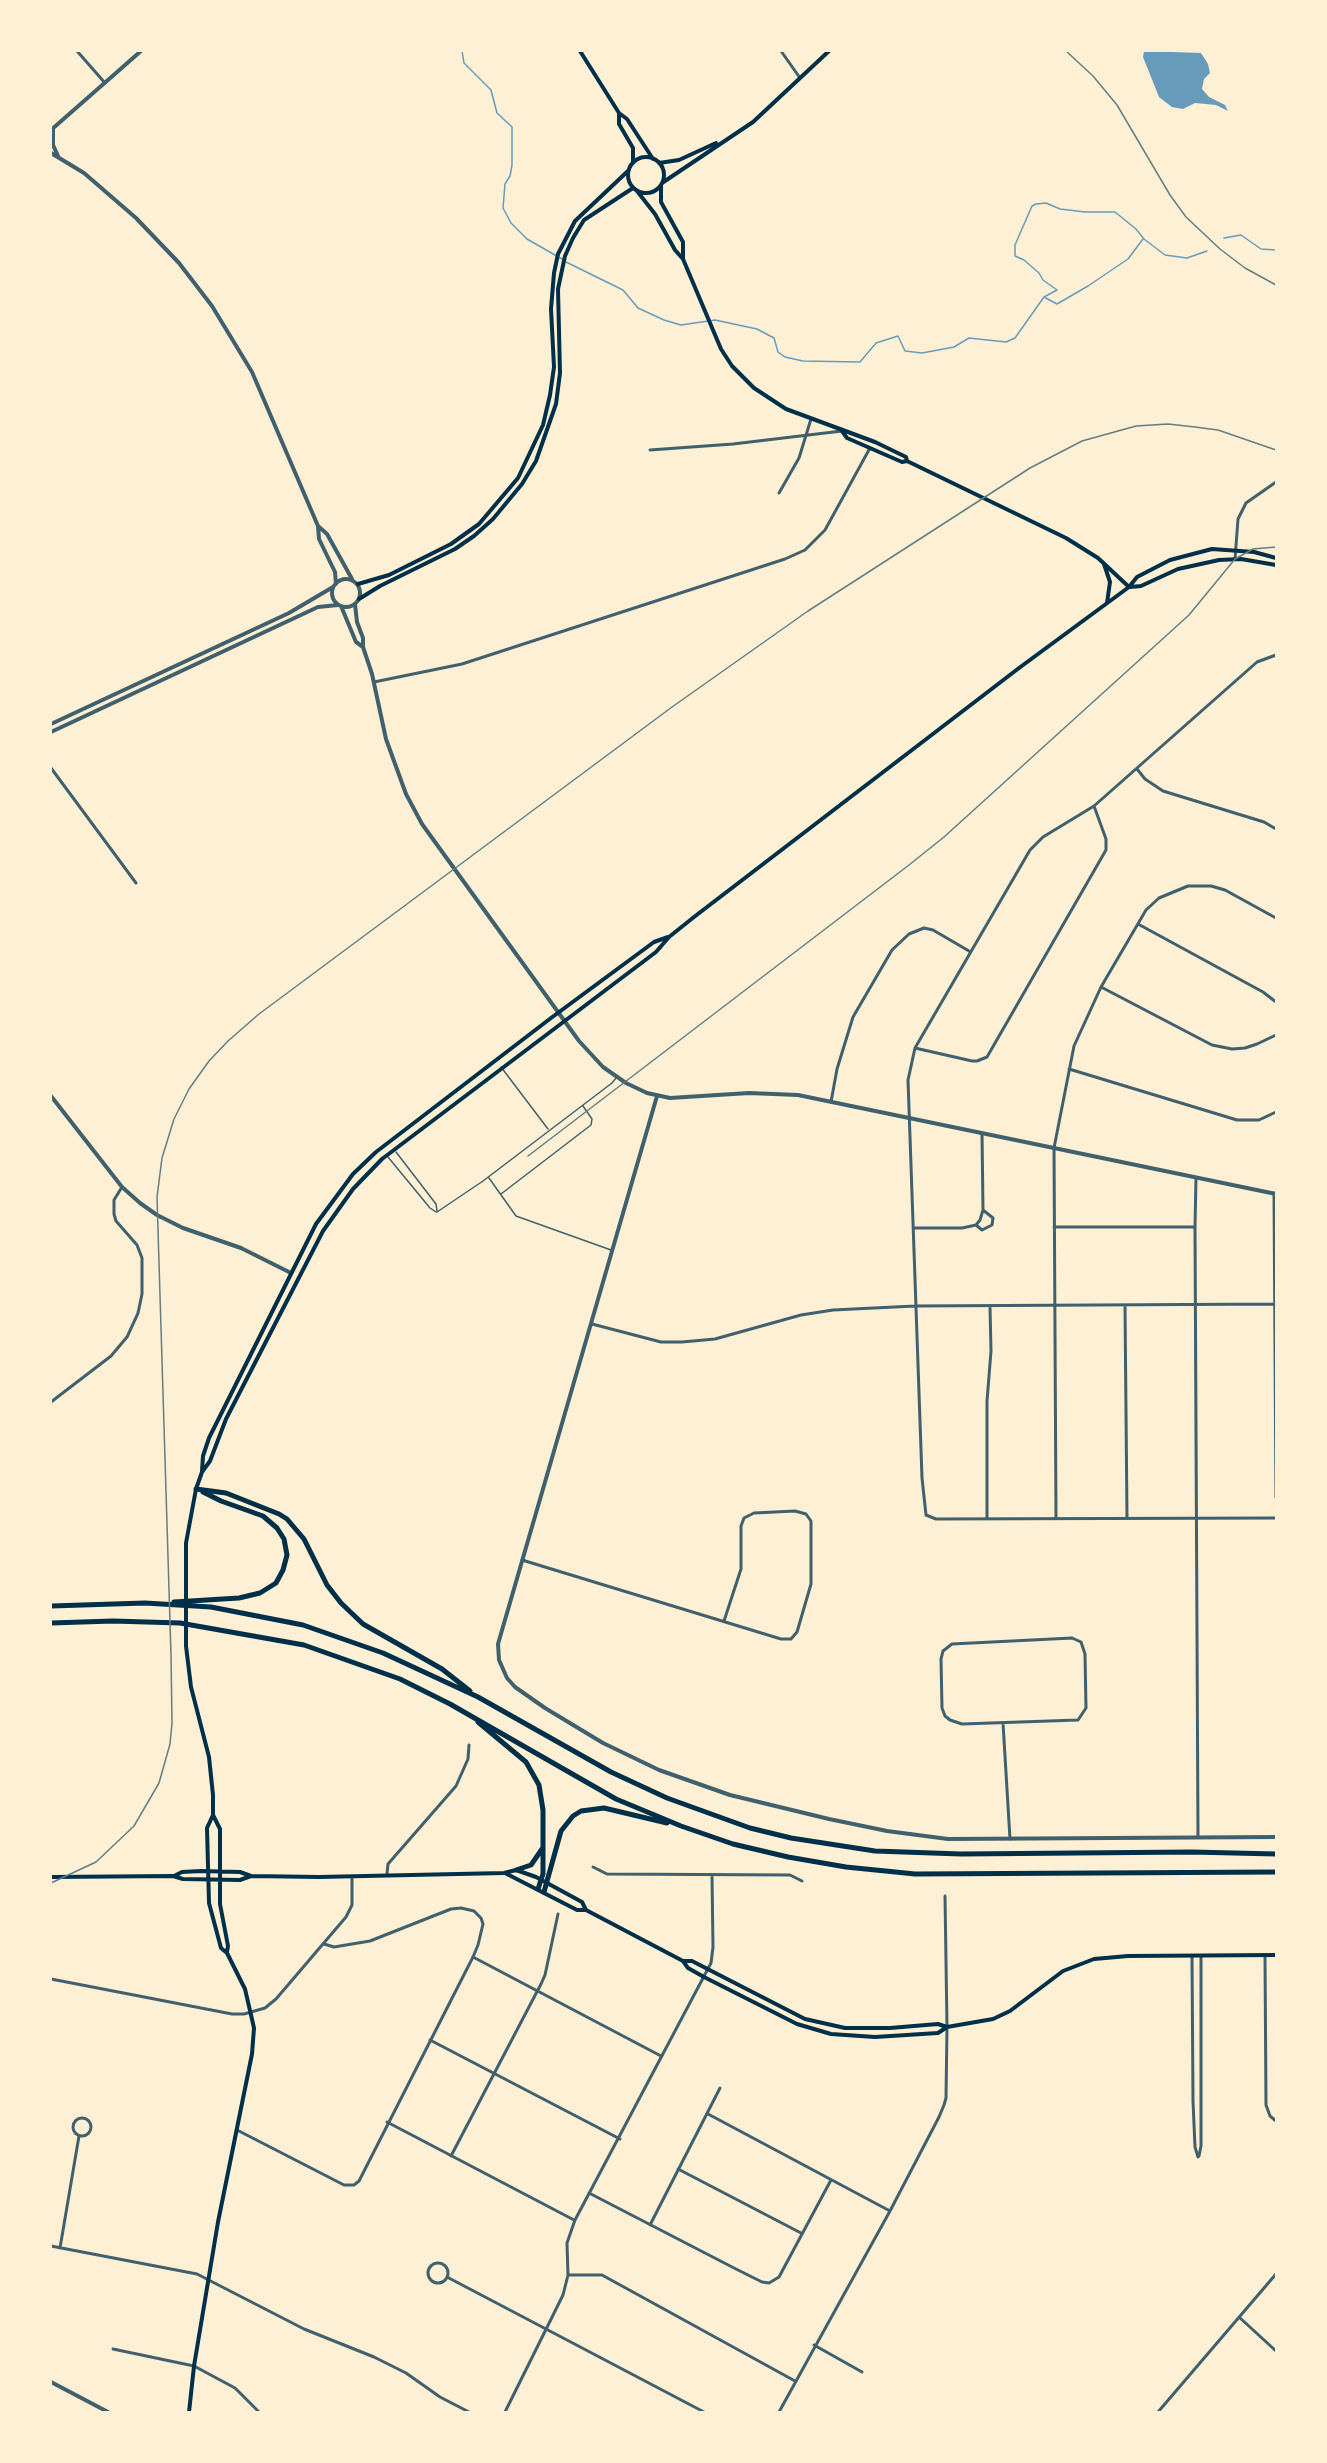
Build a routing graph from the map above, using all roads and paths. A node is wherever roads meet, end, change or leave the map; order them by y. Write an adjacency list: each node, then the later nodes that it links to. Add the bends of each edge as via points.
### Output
1 (77, 51): 7 (street)
2 (141, 51): 7 (street)
3 (580, 51): 8 (main road)
4 (781, 51): 6 (street)
5 (829, 51): 6 (main road)
6 (800, 78): 10 (main road, via 753,122)
7 (105, 83): 9 (street)
8 (619, 113): 13 (main road); 14 (main road, via 620,124 633,148)
9 (52, 129): 12 (street)
10 (723, 140): 15 (main road, via 679,160); 17 (main road)
11 (51, 153): 12 (street)
12 (58, 157): 28 (street, via 111,195 149,230 212,306 252,372)
13 (653, 159): 14 (main road, via 641,158); 15 (main road)
14 (633, 163): 16 (main road)
15 (660, 163): 17 (main road, via 664,173)
16 (629, 170): 18 (main road); 35 (main road, via 575,221 558,254 551,309 554,367 550,395 543,425 518,478 479,524 451,544 389,575)
17 (661, 184): 18 (main road, via 650,192); 19 (main road, via 661,202 683,242)
18 (635, 189): 19 (main road); 38 (main road, via 584,220 573,238 558,289 560,374 555,404 536,461 522,484 494,519 474,536)
19 (683, 259): 20 (main road, via 716,340 732,366 771,401)
20 (811, 419): 21 (main road); 22 (street)
21 (842, 431): 22 (street); 23 (main road, via 847,438); 25 (main road, via 875,442)
22 (806, 436): 24 (street); 27 (street, via 799,458)
23 (870, 448): 25 (main road); 44 (street, via 825,530 795,555 462,664)
24 (650, 450)
25 (907, 461): 32 (main road, via 1066,538)
26 (1276, 482): 29 (street, via 1246,503 1238,519)
27 (779, 493)
28 (318, 526): 34 (street, via 327,534); 36 (street, via 319,539 336,572)
29 (1235, 549): 30 (main road); 31 (street); 37 (main road, via 1191,553 1170,560 1137,577)
30 (1276, 558)
31 (1235, 560): 33 (main road); 37 (main road, via 1178,569 1141,586)
32 (1104, 563): 37 (main road); 39 (main road, via 1110,582)
33 (1276, 565)
34 (353, 579): 35 (street); 36 (street)
35 (358, 584): 38 (street)
36 (335, 585): 41 (street, via 332,597); 45 (street, via 289,613)
37 (1129, 587): 39 (main road)
38 (359, 598): 40 (street)
39 (1107, 603): 54 (main road)
40 (355, 604): 41 (street); 42 (street)
41 (339, 605): 42 (street, via 356,642); 46 (street, via 318,608)
42 (363, 646): 44 (street)
43 (1276, 655): 48 (street, via 1257,662)
44 (374, 682): 58 (street, via 395,769 422,824)
45 (51, 724)
46 (51, 732)
47 (51, 768): 51 (street)
48 (1137, 769): 49 (street); 50 (street, via 1163,791)
49 (1094, 806): 55 (street, via 1043,837 1030,850); 61 (street, via 1106,850 987,1057 972,1061)
50 (1276, 829)
51 (136, 883)
52 (1276, 918): 53 (street, via 1225,890 1197,885 1159,898)
53 (1138, 924): 56 (street); 57 (street)
54 (669, 937): 58 (main road, via 654,942); 59 (main road, via 656,952)
55 (969, 951): 61 (street); 67 (street, via 924,928 909,934 892,950 853,1017)
56 (1101, 987): 60 (street, via 1221,1047 1245,1048); 63 (street, via 1074,1046)
57 (1276, 1002)
58 (560, 1012): 59 (street); 73 (main road)
59 (565, 1020): 62 (main road); 64 (street, via 589,1053)
60 (1276, 1035)
61 (915, 1048): 70 (street, via 908,1080)
62 (501, 1067): 71 (lane); 75 (main road)
63 (1069, 1070): 69 (street, via 1237,1120 1259,1120); 74 (street)
64 (616, 1077): 66 (street); 68 (lane)
65 (51, 1096): 79 (street)
66 (657, 1096): 67 (street, via 689,1098 768,1092); 88 (street)
67 (831, 1102): 70 (street)
68 (583, 1106): 71 (lane); 81 (lane, via 592,1119 591,1125)
69 (1276, 1112)
70 (909, 1118): 72 (street); 87 (street)
71 (549, 1130): 78 (lane)
72 (982, 1133): 74 (street); 82 (street)
73 (389, 1143): 75 (lane); 89 (main road, via 366,1161 327,1207)
74 (1054, 1148): 77 (street); 85 (street)
75 (394, 1149): 76 (main road); 83 (lane, via 436,1204)
76 (387, 1155): 83 (lane); 98 (main road, via 358,1183 323,1231)
77 (1196, 1176): 80 (street); 86 (street)
78 (488, 1177): 81 (lane); 83 (lane)
79 (122, 1187): 89 (street, via 163,1218 241,1248); 97 (street, via 114,1200 114,1214 142,1258 138,1313 127,1337 111,1356)
80 (1275, 1194): 91 (street)
81 (500, 1195): 88 (lane, via 516,1216)
82 (983, 1210): 84 (street); 84 (street, via 993,1218 992,1225 982,1230)
83 (437, 1212)
84 (976, 1225): 87 (street)
85 (1054, 1227): 86 (street); 93 (street)
86 (1195, 1227): 90 (street)
87 (913, 1228): 92 (street)
88 (612, 1250): 96 (street)
89 (291, 1274): 98 (main road, via 209,1438 202,1456)
90 (1196, 1305): 91 (street); 94 (street); 103 (street)
91 (1275, 1305): 100 (street)
92 (915, 1306): 95 (street); 96 (street, via 810,1313 701,1341 661,1342); 105 (street, via 925,1511 928,1517 936,1519)
93 (1054, 1306): 94 (street); 95 (street); 101 (street)
94 (1125, 1306): 102 (street)
95 (990, 1307): 105 (street)
96 (592, 1324): 106 (street)
97 (51, 1402)
98 (202, 1472): 99 (main road)
99 (196, 1489): 107 (highway, via 263,1516 277,1528 287,1555 283,1570 276,1583 260,1593 239,1598); 111 (highway, via 226,1493 287,1519 304,1539 340,1604 363,1624 442,1669); 115 (main road, via 186,1543 186,1646 191,1687 210,1764)
100 (1276, 1497)
101 (1056, 1518): 102 (street); 105 (street)
102 (1127, 1518): 103 (street)
103 (1197, 1518): 104 (street); 117 (street)
104 (1276, 1518)
105 (987, 1519)
106 (522, 1560): 109 (street); 119 (street, via 498,1644 502,1668 515,1687 603,1743 694,1784 767,1805 927,1838)
107 (145, 1603): 108 (highway); 111 (highway, via 212,1607 303,1625 383,1653)
108 (51, 1606)
109 (724, 1621): 109 (street, via 782,1639 794,1637 811,1584 811,1521 806,1514 754,1513 744,1518 741,1569)
110 (51, 1623): 112 (highway, via 146,1621 304,1645 400,1679)
111 (478, 1697): 121 (highway, via 634,1784 709,1814 791,1838 875,1851 950,1854)
112 (473, 1717): 116 (highway, via 616,1799); 120 (highway, via 526,1762 536,1778 542,1800)
113 (1003, 1723): 113 (street, via 1072,1721 1082,1717 1086,1708 1085,1654 1080,1642 1072,1638 956,1642 946,1647 941,1659 945,1716 962,1724); 119 (street)
114 (470, 1745): 128 (street, via 456,1786 388,1864)
115 (213, 1815): 124 (main road, via 207,1828); 125 (main road, via 220,1828)
116 (681, 1826): 126 (highway, via 788,1857 846,1868 915,1874); 138 (highway, via 604,1808 582,1811 561,1831)
117 (1198, 1836): 118 (street); 119 (street)
118 (1276, 1837)
119 (1010, 1839)
120 (543, 1848): 123 (highway, via 531,1865); 136 (highway)
121 (1276, 1854)
122 (593, 1867): 130 (street, via 607,1874)
123 (516, 1870): 127 (main road); 136 (main road)
124 (207, 1871): 125 (main road); 131 (main road); 134 (main road)
125 (219, 1871): 132 (main road); 135 (main road)
126 (1276, 1872)
127 (504, 1873): 128 (main road); 139 (main road)
128 (387, 1874): 129 (main road)
129 (352, 1875): 132 (main road); 144 (street, via 350,1911)
130 (712, 1875): 137 (street, via 790,1875); 152 (street, via 713,1947)
131 (173, 1876): 133 (main road); 134 (main road)
132 (251, 1876): 135 (main road)
133 (51, 1877)
134 (207, 1879): 135 (main road); 145 (main road, via 213,1925 221,1948)
135 (219, 1879): 145 (main road)
136 (541, 1880): 138 (main road); 139 (highway)
137 (802, 1881)
138 (548, 1883): 140 (highway); 142 (main road, via 582,1902)
139 (538, 1889): 140 (main road)
140 (544, 1892): 142 (main road, via 577,1910)
141 (945, 1896): 159 (street)
142 (586, 1910): 151 (main road)
143 (558, 1914): 155 (street, via 545,1975)
144 (324, 1944): 150 (street, via 351,1946 461,1908 474,1911 483,1924); 156 (street, via 276,2000)
145 (227, 1953): 156 (main road)
146 (1265, 1955): 147 (main road); 149 (main road); 167 (street, via 1266,2105)
147 (1276, 1955)
148 (1192, 1956): 149 (main road); 158 (street); 159 (main road, via 1115,1956 1083,1963 1054,1977 1010,2011 978,2023)
149 (1201, 1956): 157 (street)
150 (473, 1957): 155 (street); 160 (street)
151 (682, 1960): 152 (main road); 153 (main road)
152 (708, 1969): 153 (street); 159 (main road, via 791,2013 820,2023 862,2029 938,2024)
153 (704, 1977): 159 (main road, via 797,2024 831,2034 888,2037 938,2032); 161 (street)
154 (51, 1980): 156 (street, via 232,2014)
155 (537, 1990): 161 (street); 162 (street)
156 (252, 2012): 169 (main road, via 252,2054)
157 (1201, 2014): 158 (street); 165 (street)
158 (1193, 2015): 164 (street)
159 (947, 2027): 176 (street, via 946,2098)
160 (430, 2040): 162 (street); 168 (street)
161 (661, 2056): 171 (street)
162 (494, 2074): 171 (street); 172 (street)
163 (720, 2088): 166 (street)
164 (1193, 2089): 165 (street); 165 (street, via 1198,2157 1202,2146)
165 (1201, 2089)
166 (708, 2114): 173 (street); 174 (street)
167 (1276, 2121)
168 (387, 2122): 169 (street, via 354,2185 344,2185); 172 (street)
169 (236, 2129): 185 (main road)
170 (80, 2136): 170 (street, via 86,2136 92,2128 85,2118 74,2123 74,2132); 181 (street)
171 (620, 2139): 175 (street)
172 (451, 2156): 177 (street)
173 (678, 2169): 178 (street); 179 (street)
174 (831, 2180): 176 (street); 179 (street)
175 (589, 2193): 177 (street); 178 (street)
176 (890, 2211): 188 (street)
177 (574, 2220): 183 (street, via 567,2243)
178 (650, 2225): 179 (street, via 769,2283 779,2277)
179 (802, 2234)
180 (51, 2246): 181 (street)
181 (60, 2248): 185 (street)
182 (1276, 2274): 186 (street)
183 (568, 2275): 187 (street); 193 (street, via 602,2275)
184 (447, 2277): 184 (street, via 443,2282 434,2282 429,2278 429,2269 434,2264 444,2265); 187 (street)
185 (208, 2279): 191 (main road); 198 (street, via 304,2329 375,2357)
186 (1239, 2316): 190 (street); 202 (street)
187 (546, 2329): 199 (street); 200 (street)
188 (814, 2345): 192 (street); 193 (street)
189 (113, 2349): 191 (street)
190 (1276, 2351)
191 (194, 2366): 196 (main road); 197 (street, via 235,2388)
192 (862, 2372)
193 (795, 2381): 201 (street)
194 (51, 2382): 195 (street)
195 (108, 2412)
196 (189, 2412)
197 (259, 2412)
198 (469, 2412)
199 (505, 2412)
200 (704, 2412)
201 (779, 2412)
202 (1158, 2412)

